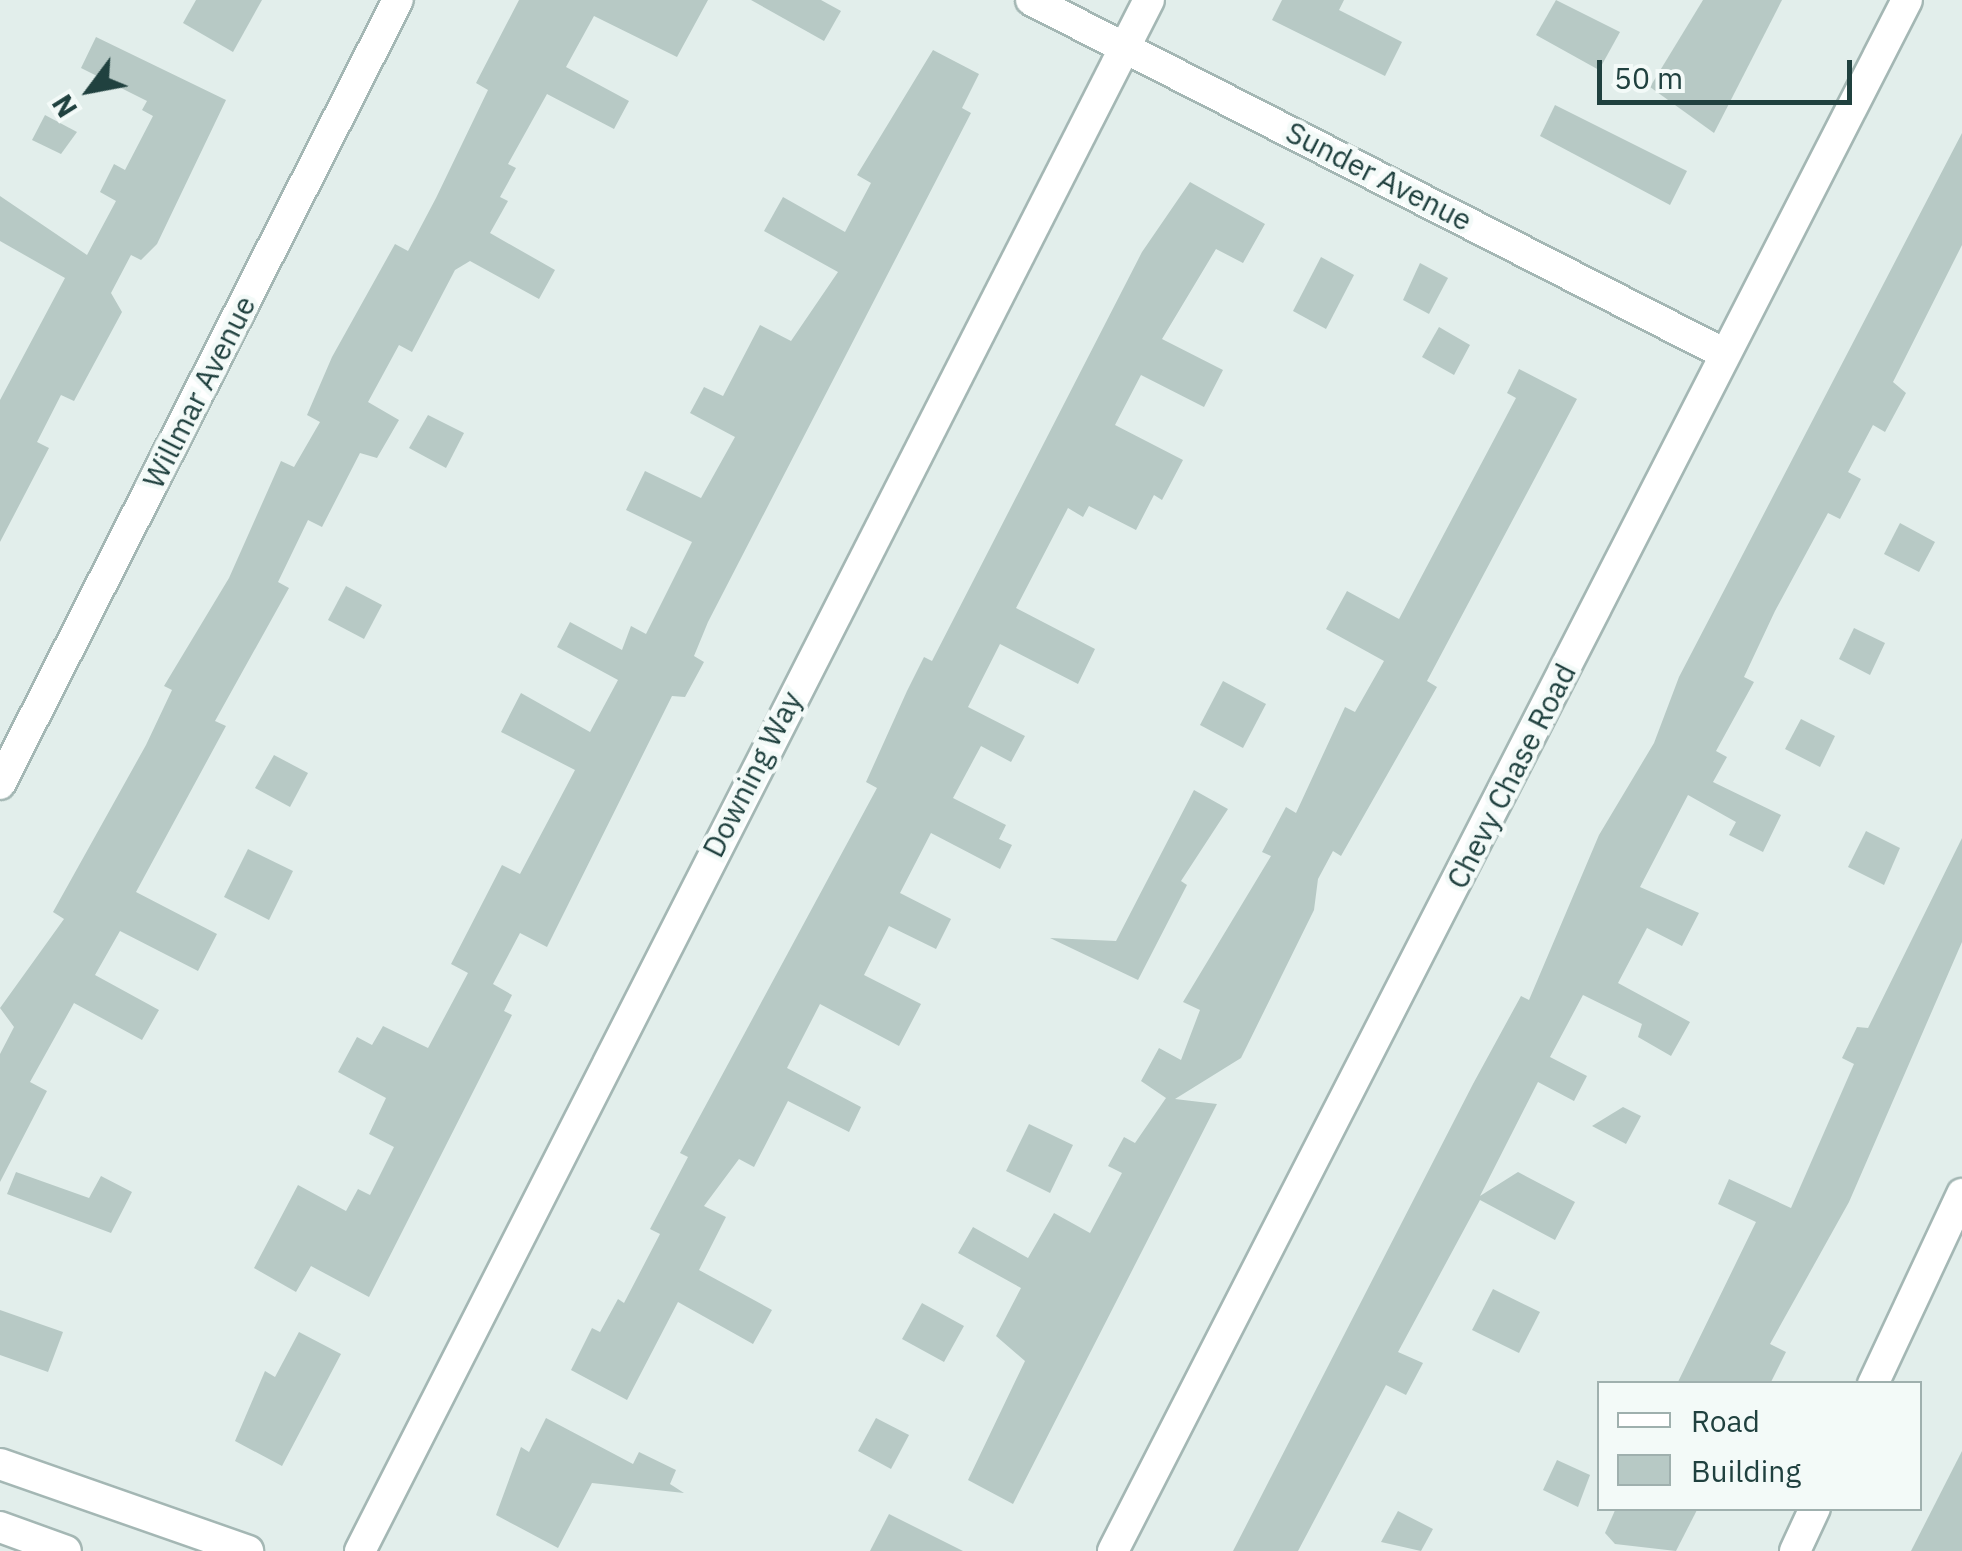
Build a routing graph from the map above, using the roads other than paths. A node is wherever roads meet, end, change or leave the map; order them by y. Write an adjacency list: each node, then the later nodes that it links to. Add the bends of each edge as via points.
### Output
1 (398, 0): 7 (street, Willmar Avenue)
2 (1031, 0): 5 (street, Sunder Avenue)
3 (1149, 0): 5 (street, Downing Way)
4 (1907, 0): 6 (street, Chevy Chase Road)
5 (1124, 48): 6 (street, Sunder Avenue); 15 (street, Downing Way)
6 (1725, 354): 16 (street, Chevy Chase Road)
7 (0, 784)
8 (1962, 1194): 9 (street)
9 (1874, 1381)
10 (0, 1464): 14 (street)
11 (1814, 1511): 17 (street)
12 (0, 1526): 13 (street)
13 (66, 1551)
14 (248, 1551)
15 (360, 1551)
16 (1113, 1551)
17 (1795, 1551)

